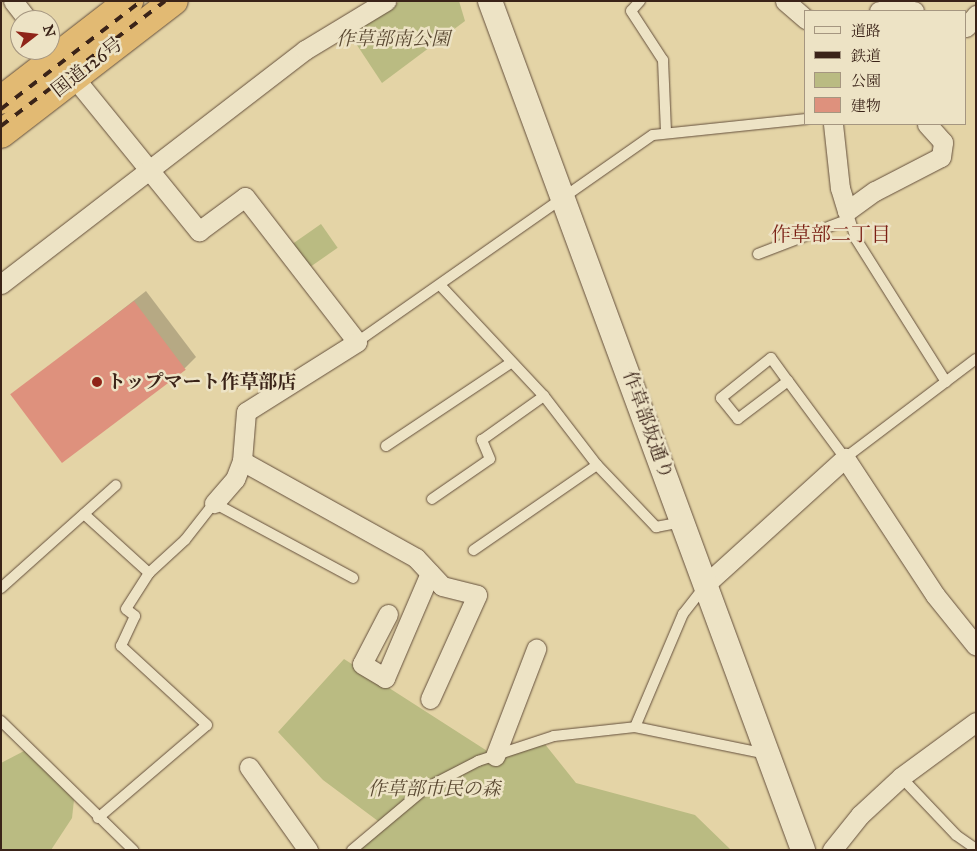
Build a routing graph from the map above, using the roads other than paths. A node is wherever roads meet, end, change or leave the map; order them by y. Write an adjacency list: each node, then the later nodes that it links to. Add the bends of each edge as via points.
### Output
1 (129, 1): 8 (highway, 国道126号)
2 (174, 1): 8 (highway, 国道126号)
3 (386, 1): 15 (street, via 305,50)
4 (490, 1): 16 (street, 作草部坂通り)
5 (640, 1): 13 (lane, via 631,11 663,60)
6 (785, 1): 7 (street)
7 (804, 17)
8 (60, 60): 9 (highway, 国道126号); 14 (highway, 国道126号); 15 (street)
9 (1, 100)
10 (804, 119): 13 (lane)
11 (833, 125): 17 (street, via 840,188)
12 (928, 125): 17 (street, via 943,142 941,157 875,191)
13 (666, 132): 16 (lane, via 653,135)
14 (1, 134)
15 (147, 168): 19 (street); 21 (street, via 199,232 244,196 289,248)
16 (563, 199): 20 (lane); 35 (street, 作草部坂通り)
17 (848, 215): 18 (lane); 25 (lane, via 856,239)
18 (758, 254)
19 (1, 284)
20 (440, 285): 21 (lane); 23 (lane)
21 (357, 342): 29 (street, via 246,412)
22 (976, 359): 25 (lane)
23 (512, 362): 26 (lane); 27 (lane)
24 (788, 381): 24 (lane, via 771,358 721,398 738,419); 28 (lane)
25 (946, 382): 28 (lane)
26 (544, 396): 30 (lane); 32 (lane, via 482,440 490,459)
27 (386, 446)
28 (846, 458): 40 (street); 43 (street, via 935,595)
29 (242, 460): 33 (street, via 235,479); 38 (street, via 416,558)
30 (597, 465): 35 (lane, via 656,527); 36 (lane)
31 (116, 485): 34 (lane)
32 (432, 499)
33 (214, 503): 37 (lane, via 184,540); 39 (lane)
34 (84, 514): 37 (lane); 41 (lane)
35 (682, 522): 40 (street, 作草部坂通り)
36 (474, 550)
37 (149, 573): 53 (lane, via 126,608 135,616 121,646 207,725)
38 (430, 573): 42 (street, via 385,678 362,664); 45 (street, via 442,586 477,595)
39 (353, 578)
40 (706, 584): 48 (lane, via 683,614); 49 (street, 作草部坂通り)
41 (1, 588)
42 (388, 614)
43 (976, 646)
44 (536, 648): 50 (street)
45 (430, 699)
46 (1, 721): 53 (lane)
47 (976, 722): 52 (street)
48 (635, 727): 49 (lane); 50 (lane, via 554,736)
49 (768, 755): 58 (street, 作草部坂通り)
50 (495, 756): 57 (lane, via 478,761 426,788)
51 (249, 767): 56 (street)
52 (901, 777): 54 (lane, via 956,835); 59 (street, via 860,814)
53 (98, 818): 55 (lane)
54 (976, 849)
55 (133, 850)
56 (308, 850)
57 (352, 850)
58 (802, 850)
59 (832, 850)

